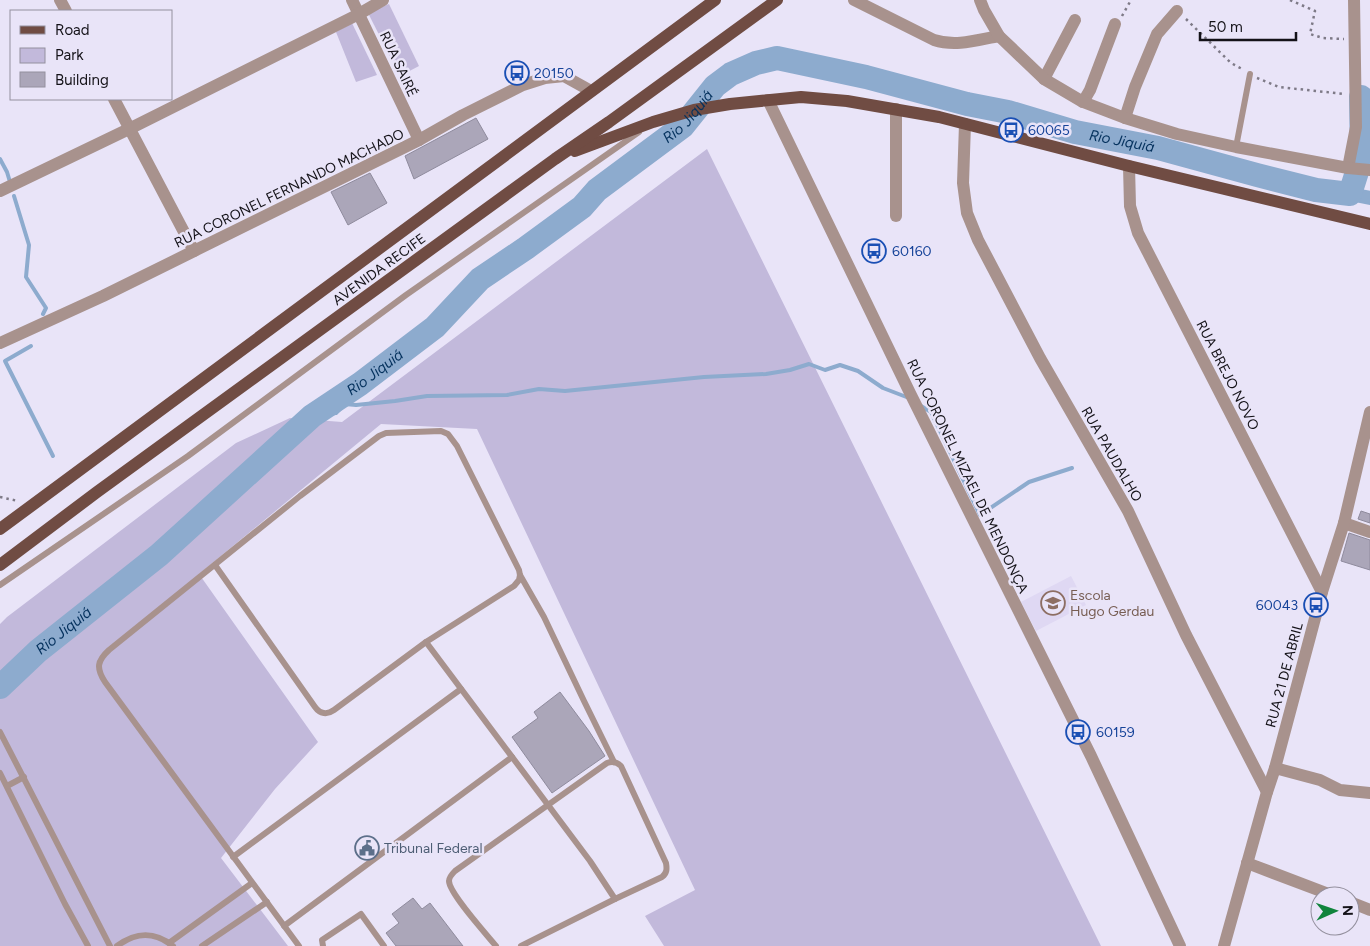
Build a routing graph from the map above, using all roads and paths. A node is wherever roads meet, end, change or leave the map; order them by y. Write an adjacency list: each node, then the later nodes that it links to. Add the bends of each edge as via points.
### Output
1 (352, 0): 11 (street, RUA SAIRÉ)
2 (383, 0): 11 (street)
3 (715, 0): 18 (main road, AVENIDA RECIFE)
4 (777, 0): 30 (main road, AVENIDA RECIFE)
5 (854, 0): 14 (street, via 942,43)
6 (980, 0): 14 (street)
7 (1131, 0): 13 (path)
8 (1290, 0): 15 (path, via 1314,11 1310,34)
9 (1354, 0): 15 (street)
10 (1177, 11): 16 (path, via 1231,62); 24 (street, via 1157,34)
11 (359, 14): 27 (street); 28 (street, RUA SAIRÉ)
12 (1075, 20): 17 (street)
13 (1115, 24): 22 (street)
14 (999, 36): 17 (street)
15 (1355, 40): 19 (street)
16 (1250, 74): 19 (path, via 1279,87); 29 (lane)
17 (1044, 79): 22 (street)
18 (591, 91): 28 (street, RUA CORONEL FERNANDO MACHADO, via 564,76 545,78 523,85); 41 (main road, AVENIDA RECIFE)
19 (1356, 95): 32 (street)
20 (115, 100): 27 (street)
21 (768, 100): 23 (main road, via 801,97); 25 (main road, via 694,110); 77 (street, RUA CORONEL MIZAEL DE MENDONÇA, via 1091,756)
22 (1084, 102): 24 (street)
23 (896, 110): 26 (main road); 35 (street)
24 (1125, 118): 29 (street)
25 (653, 122): 30 (main road); 46 (lane, via 406,295 188,456)
26 (965, 124): 31 (main road); 57 (street, RUA PAUDALHO, via 963,183 967,213 978,240 1040,358 1128,511 1186,636)
27 (130, 128): 34 (street); 37 (street)
28 (419, 140): 37 (street, RUA CORONEL FERNANDO MACHADO)
29 (1236, 147): 32 (street)
30 (555, 159): 43 (main road, AVENIDA RECIFE)
31 (1129, 166): 36 (main road); 47 (street, RUA BREJO NOVO, via 1130,206 1138,233)
32 (1351, 168): 33 (street)
33 (1369, 170)
34 (0, 191)
35 (896, 216)
36 (1370, 224)
37 (194, 251): 38 (street, RUA CORONEL FERNANDO MACHADO)
38 (0, 343)
39 (1370, 412): 40 (street, RUA 21 DE ABRIL)
40 (1344, 523): 42 (street); 47 (street, RUA 21 DE ABRIL)
41 (0, 528)
42 (1370, 532)
43 (0, 565)
44 (215, 565): 45 (lane, via 379,436 394,432 441,431 448,434 457,446); 48 (lane, via 314,707 323,714 334,710); 60 (lane, via 109,650 99,665 101,676 114,695)
45 (520, 575): 48 (lane, via 514,586); 52 (lane, via 544,617)
46 (0, 585)
47 (1322, 592): 53 (street, RUA 21 DE ABRIL)
48 (426, 642): 49 (lane)
49 (461, 689): 51 (lane); 60 (lane)
50 (0, 732): 55 (lane)
51 (512, 757): 59 (lane); 66 (lane)
52 (614, 762): 59 (lane, via 607,763); 64 (lane, via 621,766 632,787 667,868 662,877)
53 (1275, 768): 57 (street, RUA 21 DE ABRIL); 58 (street, via 1320,780 1340,790)
54 (0, 773): 56 (lane)
55 (24, 777): 56 (lane); 69 (lane)
56 (7, 786): 68 (lane)
57 (1267, 792): 61 (street, RUA 21 DE ABRIL)
58 (1370, 793)
59 (548, 805): 64 (lane); 75 (lane, via 449,878 451,888)
60 (233, 857): 62 (lane)
61 (1247, 863): 63 (street); 78 (street, RUA 21 DE ABRIL)
62 (252, 883): 65 (lane); 67 (lane)
63 (1310, 887)
64 (615, 899): 76 (lane)
65 (267, 902): 66 (lane); 71 (lane)
66 (284, 926): 72 (lane)
67 (171, 945): 70 (lane, via 146,934 134,936)
68 (88, 946)
69 (110, 946)
70 (117, 946)
71 (202, 946)
72 (299, 946)
73 (323, 946): 74 (lane, via 322,940 361,914)
74 (384, 946)
75 (496, 946)
76 (521, 946)
77 (1180, 946)
78 (1224, 946)

